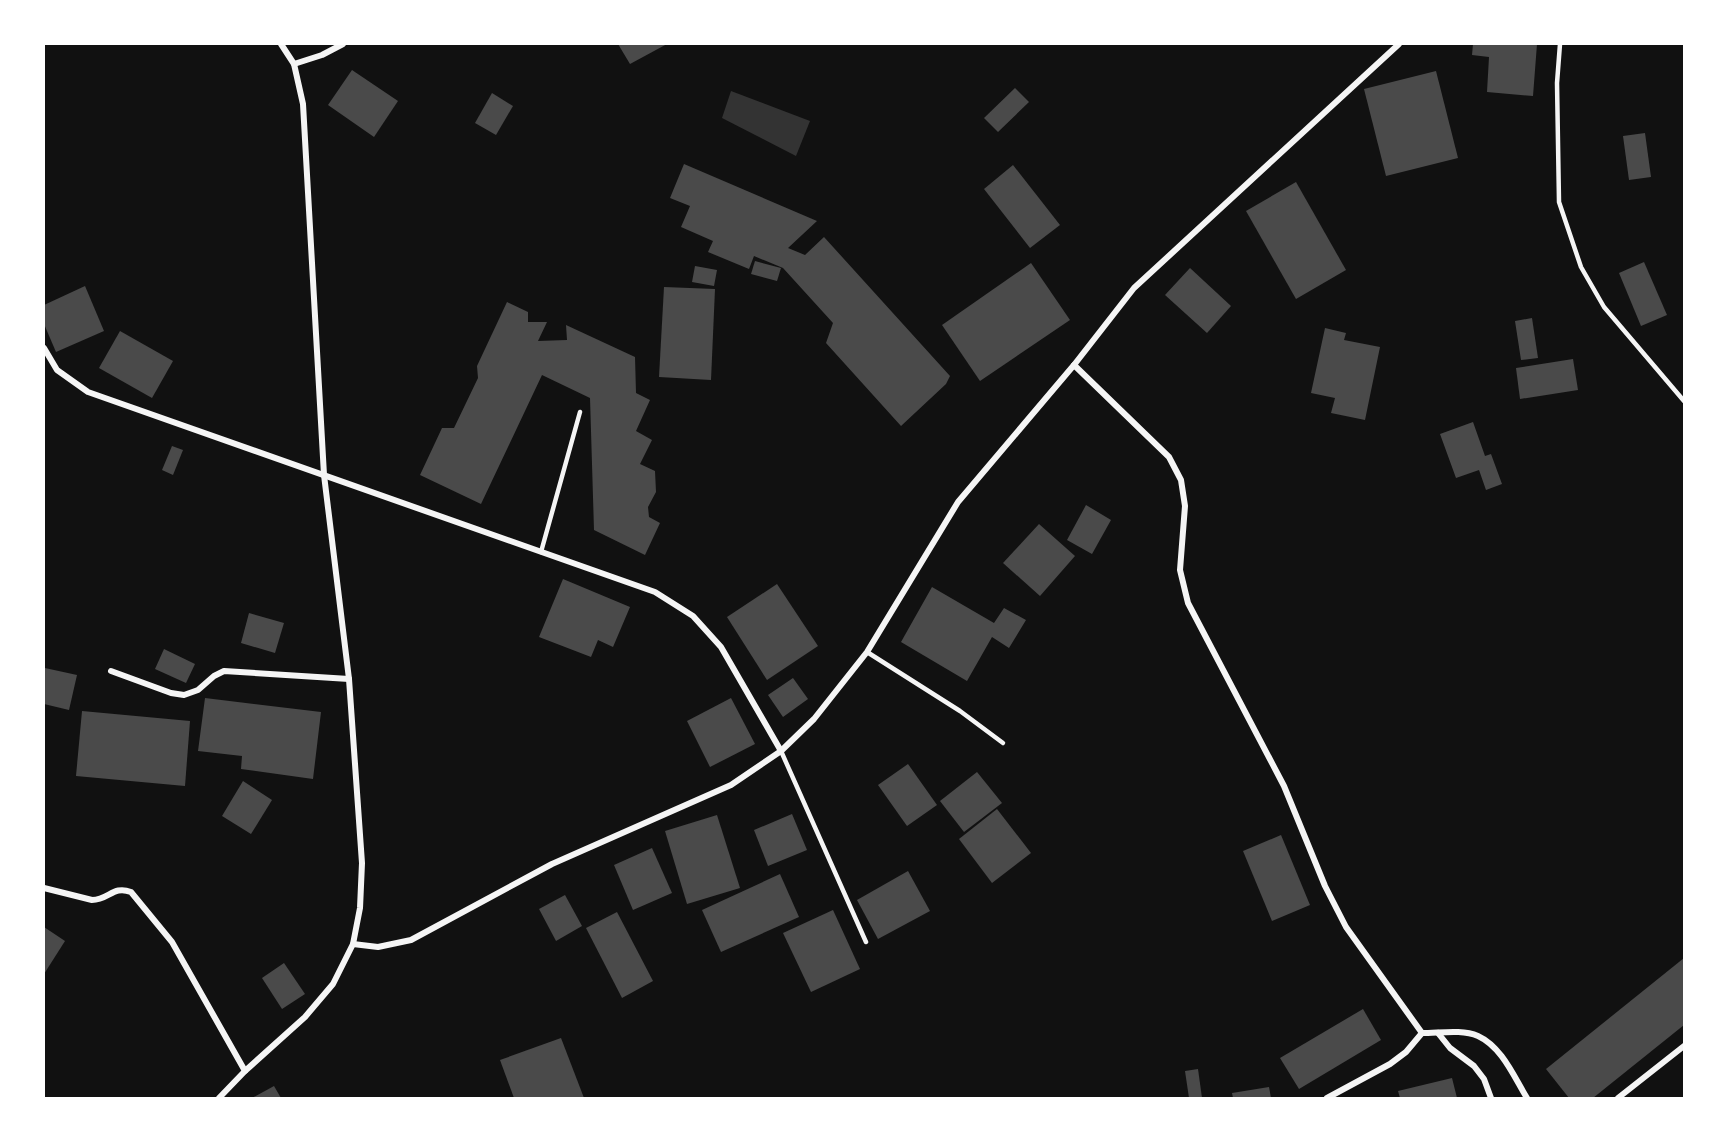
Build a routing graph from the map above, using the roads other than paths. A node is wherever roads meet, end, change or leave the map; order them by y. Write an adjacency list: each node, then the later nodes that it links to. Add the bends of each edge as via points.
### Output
1 (281, 44): 5 (street)
2 (343, 44): 5 (street)
3 (1400, 44): 7 (street, via 1134,288)
4 (1560, 44): 8 (lane, via 1560,202 1581,267 1604,307)
5 (294, 63): 10 (street, via 303,104)
6 (44, 348): 10 (street, via 57,370 88,392)
7 (1074, 365): 12 (street, via 958,502); 20 (street, via 1169,457 1181,480 1185,506 1180,570 1188,603 1284,786 1324,886 1346,927)
8 (1684, 401)
9 (580, 412): 11 (lane)
10 (324, 475): 11 (street); 14 (street)
11 (541, 552): 16 (street, via 655,592 693,616 722,648)
12 (867, 652): 15 (lane); 16 (street, via 814,719)
13 (111, 671): 14 (street, via 184,695 198,690 224,670)
14 (349, 679): 19 (street, via 362,863)
15 (1003, 743)
16 (781, 751): 18 (lane); 19 (street, via 731,784 552,864 411,940 378,947)
17 (44, 888): 23 (street, via 92,900 115,891 131,892 172,942)
18 (866, 942)
19 (353, 945): 23 (street, via 333,984 305,1017)
20 (1422, 1033): 21 (street); 27 (street, via 1406,1053 1390,1064)
21 (1438, 1033): 28 (street, via 1474,1066); 29 (street, via 1477,1036 1490,1044)
22 (1684, 1046): 30 (street)
23 (245, 1071): 24 (street)
24 (226, 1091): 25 (street); 26 (street)
25 (219, 1098)
26 (231, 1098)
27 (1327, 1098)
28 (1491, 1098)
29 (1527, 1098)
30 (1618, 1098)

